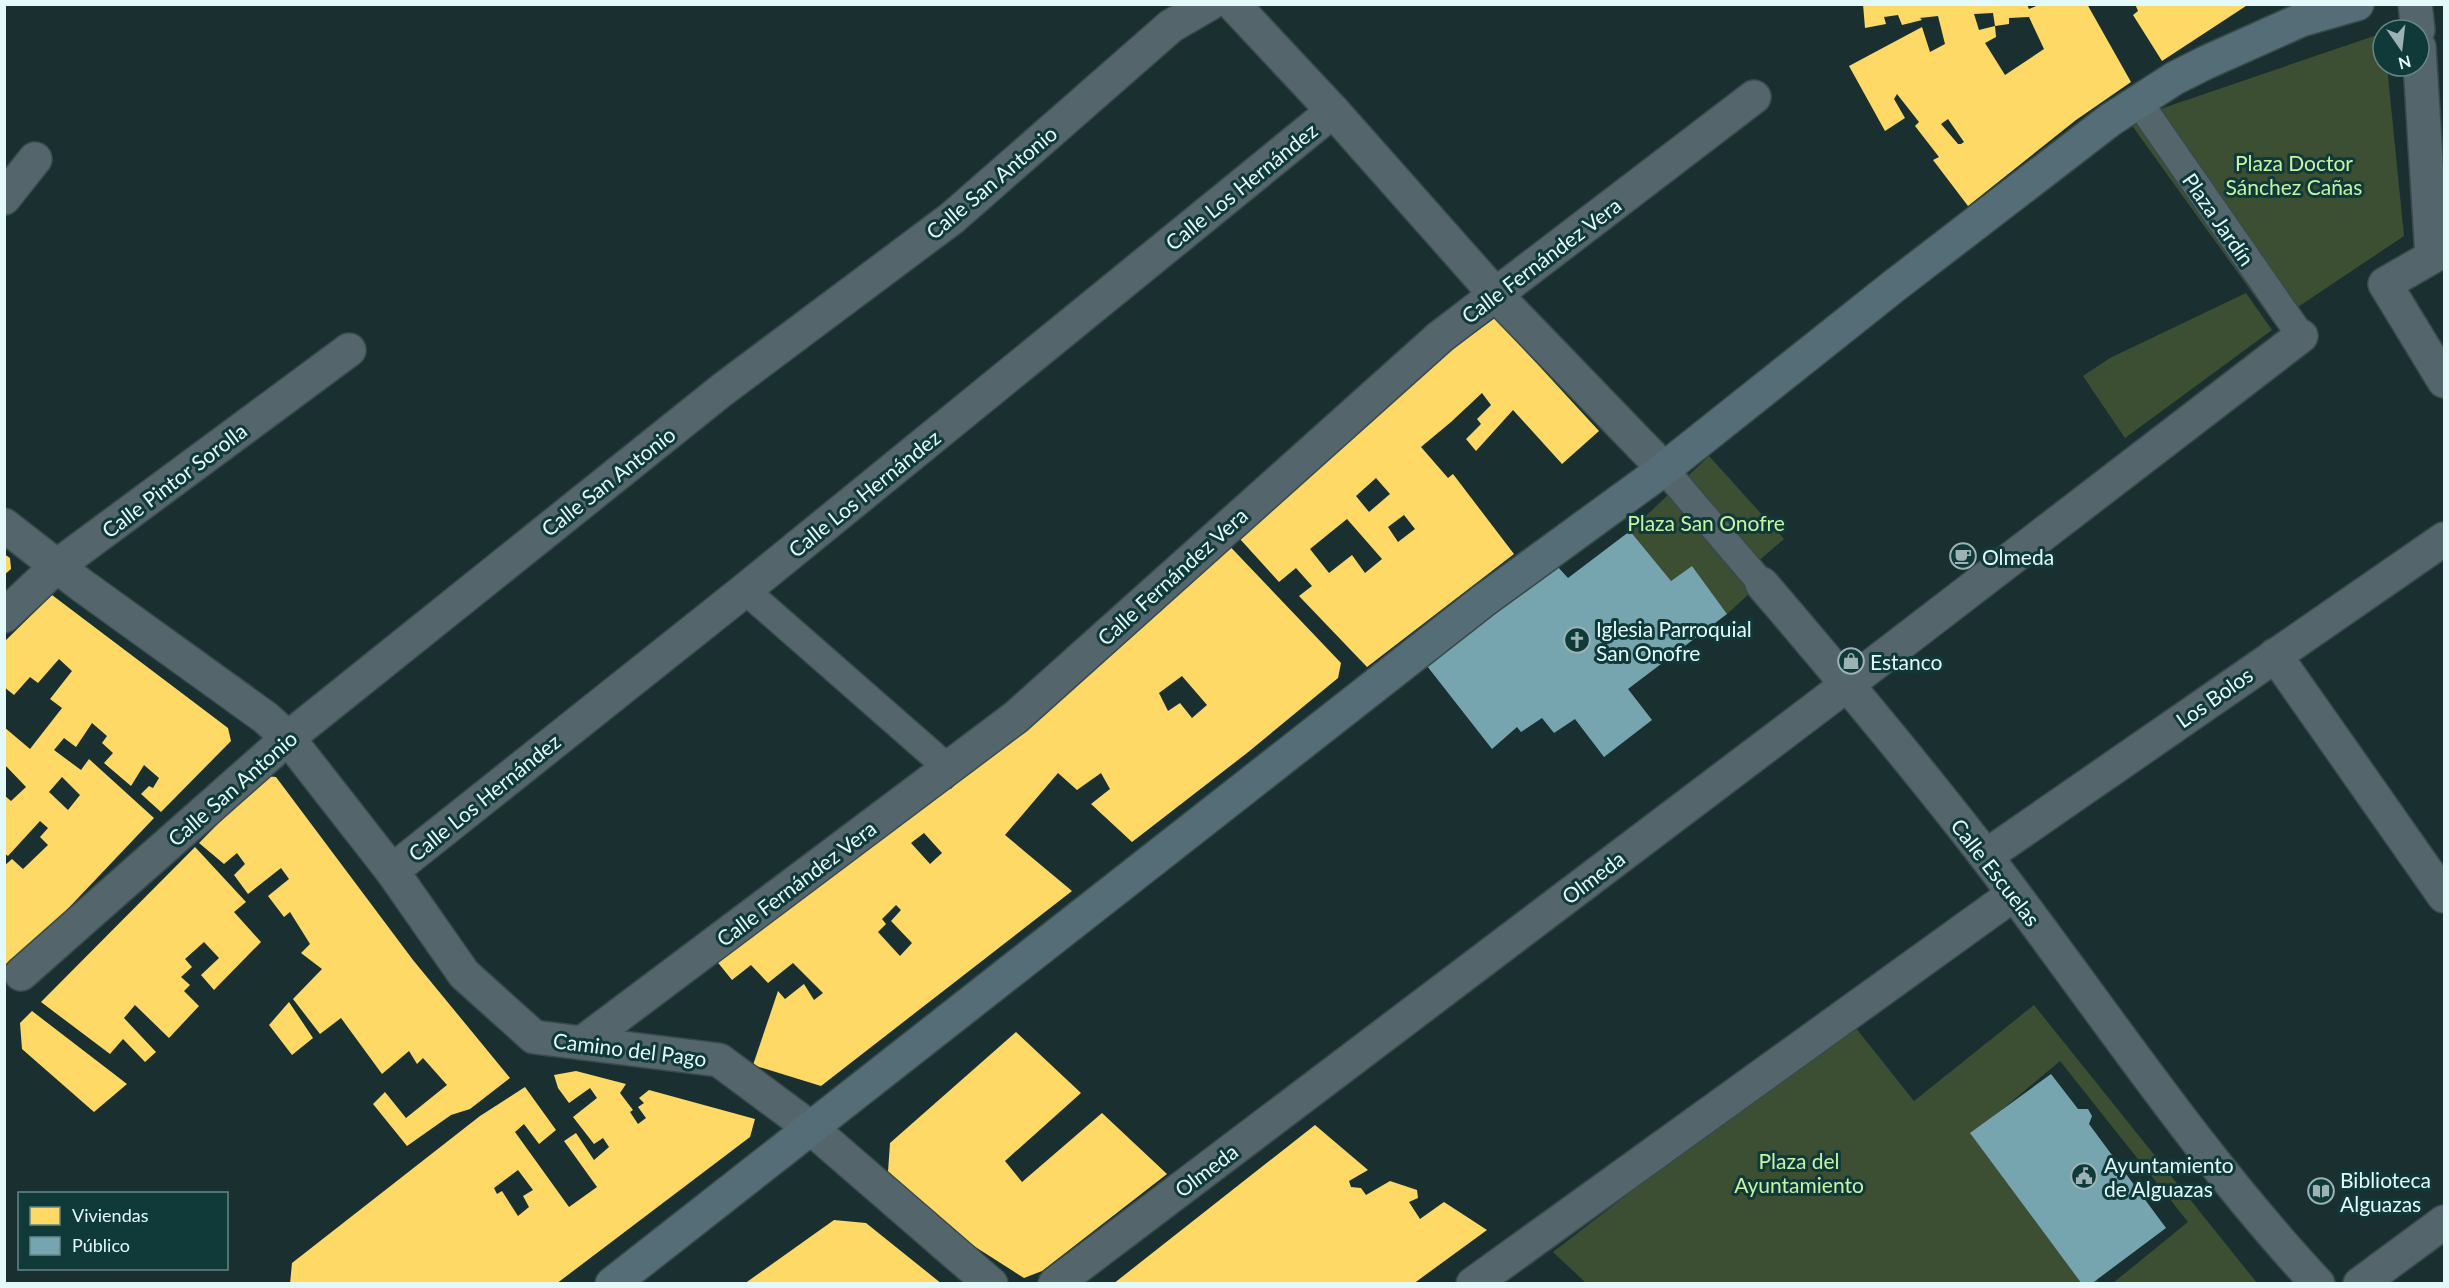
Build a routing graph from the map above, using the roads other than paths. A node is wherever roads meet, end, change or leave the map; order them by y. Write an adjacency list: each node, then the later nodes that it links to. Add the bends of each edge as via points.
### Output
1 (1209, 4): 25 (street, Calle San Antonio, via 1171,26 952,218)
2 (1233, 4): 8 (street)
3 (2357, 4): 4 (main road)
4 (2298, 12): 7 (main road)
5 (2422, 78): 11 (street)
6 (1754, 97): 12 (street, Calle Fernández Vera)
7 (2138, 101): 13 (street, Plaza Jardín); 16 (main road, via 1885,293)
8 (1333, 111): 12 (street); 21 (street, Calle Los Hernández)
9 (36, 159): 10 (street)
10 (4, 198)
11 (2438, 257): 15 (street, via 2385,284)
12 (1496, 295): 16 (street); 26 (street, Calle Fernández Vera, via 1440,337 1016,717)
13 (2301, 336): 24 (street, Olmeda)
14 (348, 350): 19 (street, Calle Pintor Sorolla)
15 (2445, 381)
16 (1664, 469): 20 (street, Calle Escuelas); 33 (main road, via 1483,601)
17 (4, 525): 19 (street, Camino del Pago)
18 (2445, 539): 23 (street, Los Bolos)
19 (57, 566): 22 (street, Calle Pintor Sorolla); 25 (street, Camino del Pago)
20 (1762, 584): 24 (street, Calle Escuelas)
21 (745, 590): 26 (street); 28 (street, Calle Los Hernández)
22 (4, 616)
23 (2274, 655): 27 (street, Los Bolos); 30 (street)
24 (1848, 684): 27 (street, Calle Escuelas); 37 (street, Olmeda)
25 (277, 728): 28 (street, Camino del Pago); 31 (street, Calle San Antonio)
26 (949, 769): 32 (street, Calle Fernández Vera)
27 (1986, 856): 29 (street, Calle Escuelas)
28 (392, 871): 32 (street, Camino del Pago, via 464,974 534,1037)
29 (2014, 894): 38 (street); 39 (street, Calle Escuelas, via 2171,1107)
30 (2445, 896)
31 (21, 974)
32 (582, 1043): 33 (street, Camino del Pago, via 718,1060)
33 (812, 1129): 35 (main road); 36 (street, Camino del Pago)
34 (2445, 1222): 40 (street)
35 (612, 1284)
36 (991, 1284)
37 (1055, 1284)
38 (1473, 1284)
39 (2318, 1284)
40 (2360, 1284)

